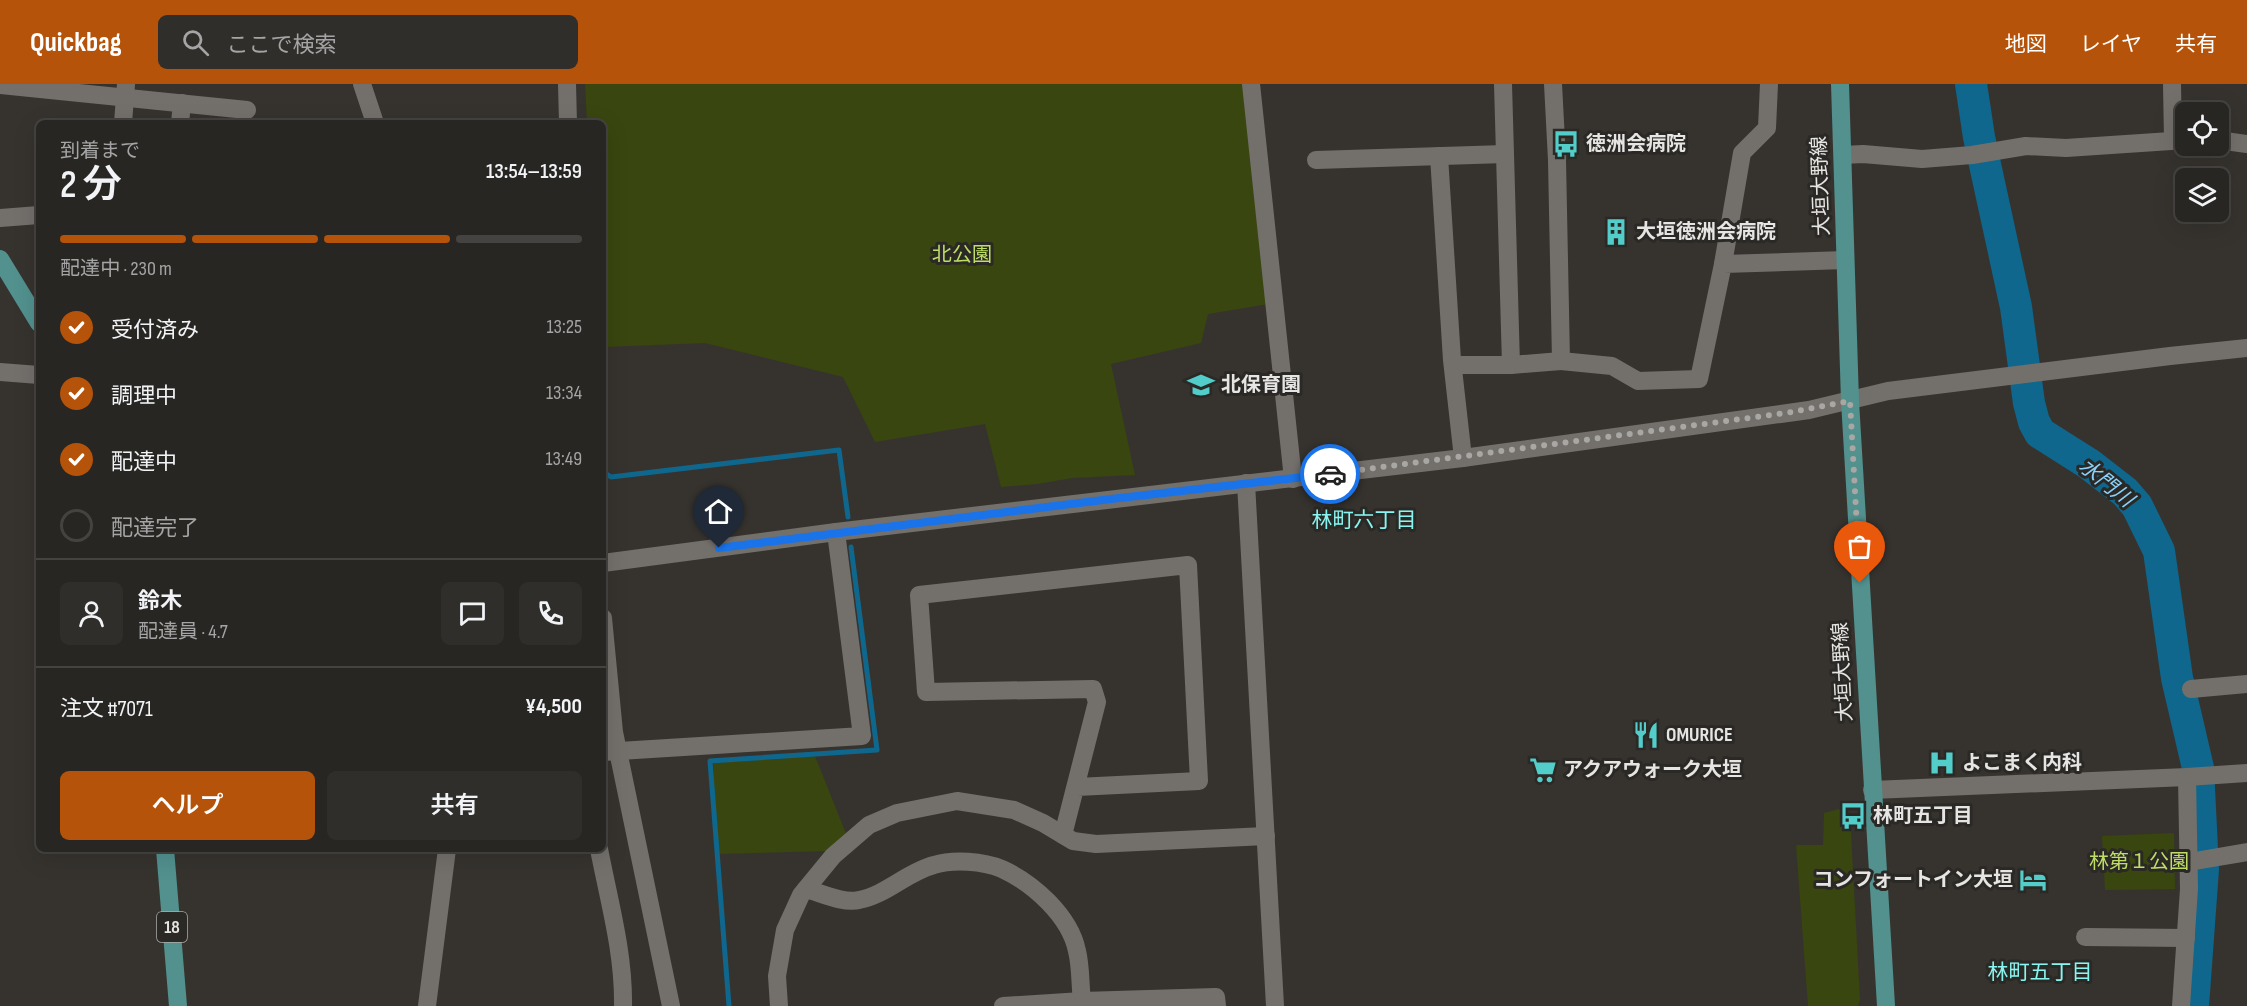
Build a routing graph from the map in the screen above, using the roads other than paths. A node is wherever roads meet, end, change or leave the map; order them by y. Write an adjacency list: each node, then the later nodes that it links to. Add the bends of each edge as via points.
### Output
1 (362, 84): 16 (street)
2 (567, 84): 17 (street)
3 (1251, 84): 39 (street)
4 (1503, 84): 21 (street)
5 (1552, 84): 32 (street)
6 (1768, 84): 29 (street, via 1767,128 1742,153)
7 (1840, 84): 22 (main road, 大垣大野線)
8 (2172, 84): 12 (street)
9 (0, 85): 10 (street)
10 (126, 91): 11 (street); 14 (street)
11 (182, 103): 13 (street); 15 (street)
12 (2175, 108)
13 (247, 110)
14 (123, 120)
15 (180, 120)
16 (374, 120)
17 (568, 120)
18 (2175, 140): 22 (street, via 2066,148 2026,146 1922,159)
19 (2229, 142): 20 (street)
20 (2247, 144)
21 (1505, 154): 23 (street); 34 (street)
22 (1843, 155): 28 (main road, 大垣大野線)
23 (1439, 156): 24 (street); 33 (street)
24 (1316, 160)
25 (36, 215): 26 (street)
26 (0, 218)
27 (0, 259): 30 (main road)
28 (1845, 260): 29 (street); 37 (main road, 大垣大野線)
29 (1723, 264): 32 (street, via 1699,379 1638,381 1612,366)
30 (36, 315)
31 (2247, 348): 37 (street, via 1888,391)
32 (1561, 361): 34 (street)
33 (1453, 365): 34 (street); 38 (street)
34 (1511, 365)
35 (0, 372): 36 (street)
36 (36, 375)
37 (1850, 401): 38 (street); 50 (main road, 大垣大野線)
38 (1463, 458): 39 (street)
39 (1293, 479): 40 (street)
40 (1246, 483): 41 (street); 52 (street)
41 (836, 532): 42 (street); 46 (street, via 862,736)
42 (606, 563)
43 (606, 649): 46 (street, via 614,732)
44 (2247, 684): 45 (street)
45 (2191, 689)
46 (611, 752): 65 (street)
47 (2247, 772): 48 (street)
48 (2195, 776): 50 (street); 57 (street)
49 (1077, 787): 49 (street, via 1097,702 1093,689 926,692 919,595 1188,565 1199,781); 51 (street)
50 (1872, 790): 70 (main road, 大垣大野線)
51 (1063, 835): 52 (street, via 1073,841 1096,844); 58 (street, via 1014,810 957,801 929,805 869,825 833,856)
52 (1266, 836): 69 (street)
53 (165, 852): 62 (main road, 18)
54 (447, 852): 63 (street)
55 (600, 852): 64 (street, via 618,940)
56 (2247, 852): 57 (street)
57 (2198, 860): 60 (street)
58 (806, 889): 61 (street, via 858,901 934,865 959,862 1001,869 1029,886 1065,922 1077,950); 66 (street, via 784,930 777,976)
59 (2085, 937): 60 (street)
60 (2186, 938): 71 (street)
61 (1082, 1001): 67 (street); 68 (street, via 1216,998)
62 (178, 1006)
63 (427, 1006)
64 (623, 1006)
65 (671, 1006)
66 (779, 1006)
67 (1003, 1006)
68 (1217, 1006)
69 (1275, 1006)
70 (1887, 1006)
71 (2181, 1006)

